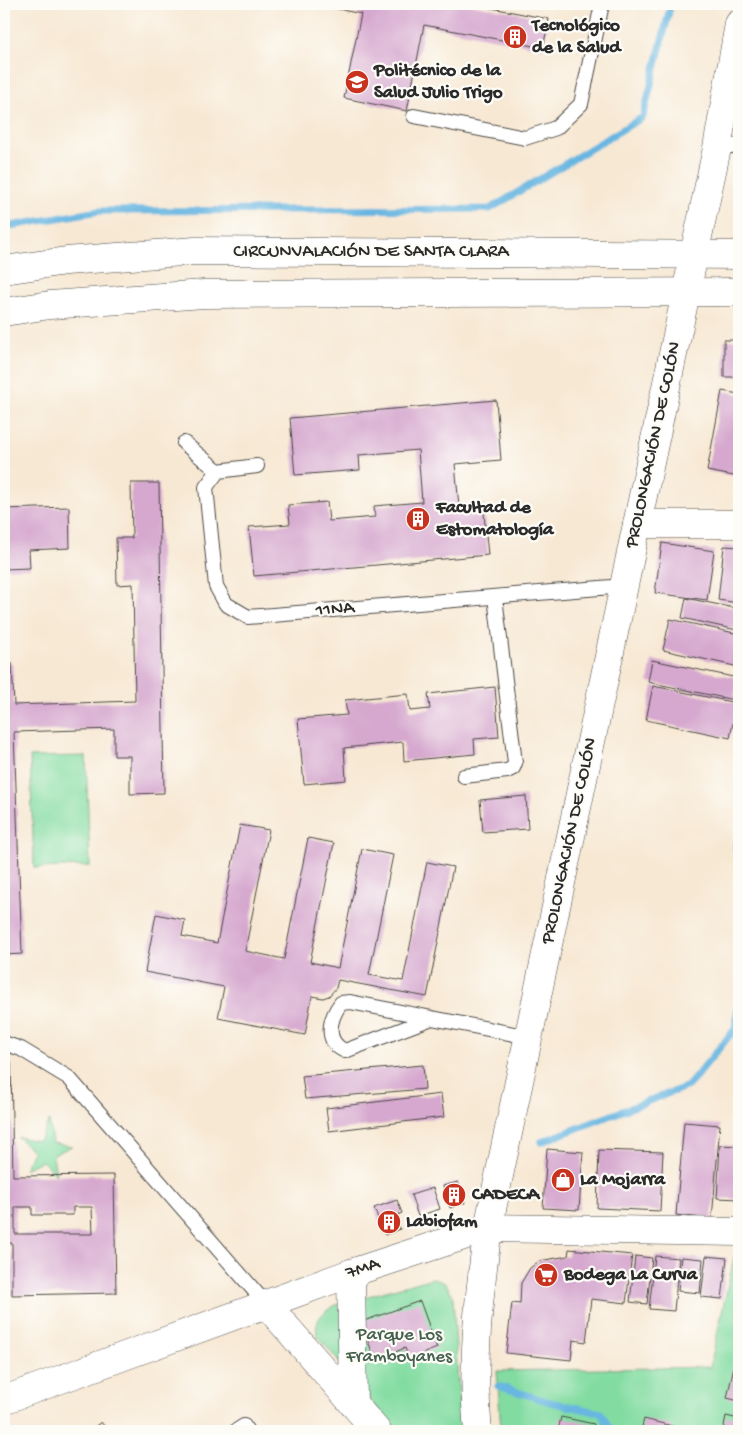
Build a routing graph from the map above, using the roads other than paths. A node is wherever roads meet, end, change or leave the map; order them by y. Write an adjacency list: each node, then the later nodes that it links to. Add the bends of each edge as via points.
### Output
1 (602, 4): 3 (lane, via 581,104 556,128 525,138)
2 (739, 24): 4 (main road, PROLONGACIÓN DE COLÓN)
3 (414, 116)
4 (732, 148): 5 (main road, PROLONGACIÓN DE COLÓN)
5 (694, 255): 6 (main road, CIRCUNVALACIÓN DE SANTA CLARA); 7 (main road, CIRCUNVALACIÓN DE SANTA CLARA, via 195,251 66,261); 8 (main road, PROLONGACIÓN DE COLÓN)
6 (739, 255)
7 (4, 270)
8 (686, 291): 9 (main road); 10 (main road, via 204,294 50,305); 14 (main road, PROLONGACIÓN DE COLÓN)
9 (739, 292)
10 (4, 312)
11 (184, 443): 13 (lane)
12 (257, 466): 13 (lane)
13 (218, 471): 17 (lane, 11NA, via 206,487 216,586 226,604 248,617)
14 (638, 524): 15 (main road); 16 (main road, PROLONGACIÓN DE COLÓN)
15 (739, 524)
16 (624, 586): 17 (lane, 11NA); 20 (main road, PROLONGACIÓN DE COLÓN)
17 (496, 597): 18 (lane, via 515,763 507,771)
18 (464, 776)
19 (432, 1018): 19 (lane, via 341,1003 336,1010 330,1036 335,1047 345,1051); 20 (lane)
20 (529, 1037): 22 (main road, PROLONGACIÓN DE COLÓN)
21 (4, 1043): 25 (lane, via 21,1049 69,1078)
22 (488, 1228): 23 (main road, 7MA); 24 (main road, 7MA); 31 (main road, PROLONGACIÓN DE COLÓN, via 476,1316 474,1394)
23 (739, 1232)
24 (351, 1273): 25 (main road, 7MA); 27 (main road)
25 (266, 1304): 26 (main road, 7MA); 27 (main road)
26 (4, 1400)
27 (353, 1404): 30 (main road)
28 (236, 1431): 29 (lane, via 244,1426)
29 (247, 1431)
30 (377, 1431)
31 (478, 1431)

